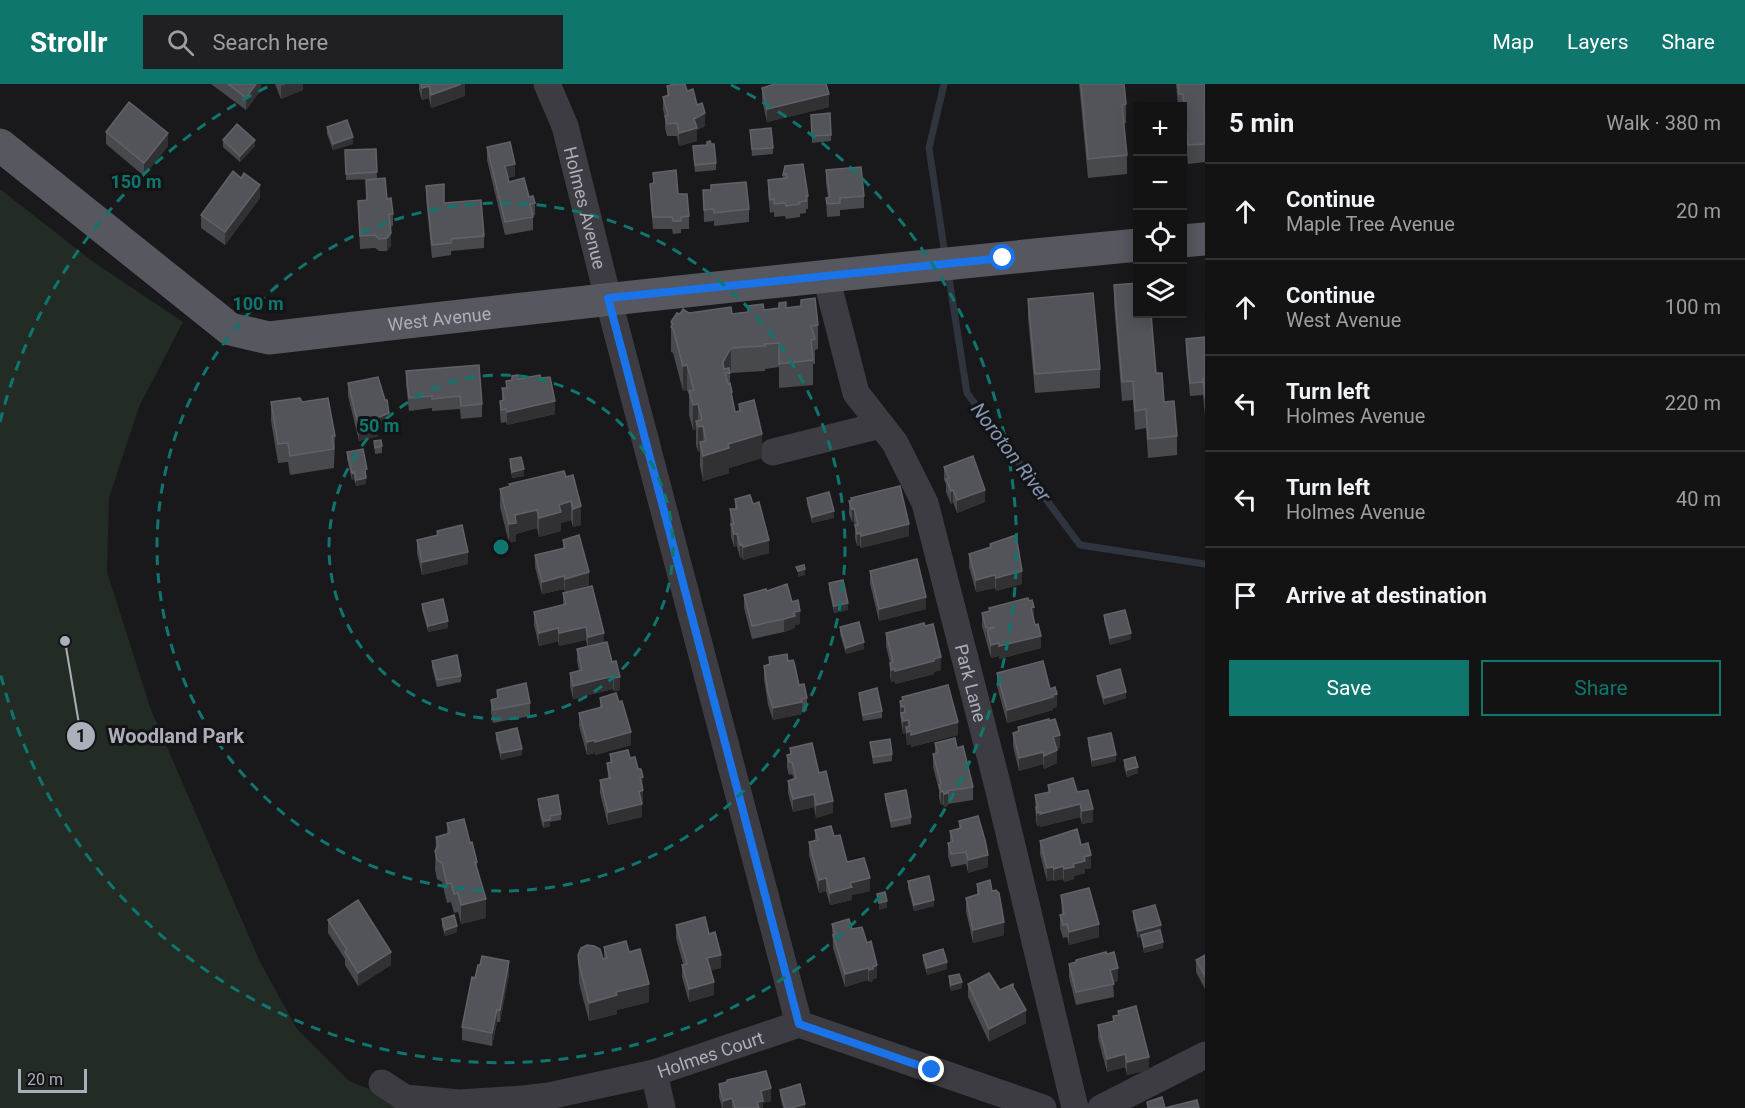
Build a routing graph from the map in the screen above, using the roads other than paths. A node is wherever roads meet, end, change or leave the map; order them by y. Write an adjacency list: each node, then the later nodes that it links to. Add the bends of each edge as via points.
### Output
1 (547, 84): 7 (street, Holmes Avenue, via 565,126)
2 (0, 145): 7 (main road, West Avenue, via 230,329 250,335 269,338)
3 (1205, 239): 4 (main road)
4 (1187, 241)
5 (1133, 245): 6 (main road, West Avenue)
6 (826, 277): 7 (main road, West Avenue); 8 (street, Park Lane, via 856,393)
7 (608, 298): 10 (street, Holmes Avenue)
8 (881, 425): 9 (street); 16 (street, Park Lane, via 895,443 925,503 998,783)
9 (773, 452)
10 (799, 1024): 12 (street, Holmes Court); 15 (street)
11 (1205, 1055): 17 (street)
12 (654, 1073): 13 (street, via 549,1096 459,1103 405,1098); 14 (street, Holmes Court)
13 (382, 1083)
14 (662, 1108)
15 (1043, 1108)
16 (1075, 1108)
17 (1101, 1108)

